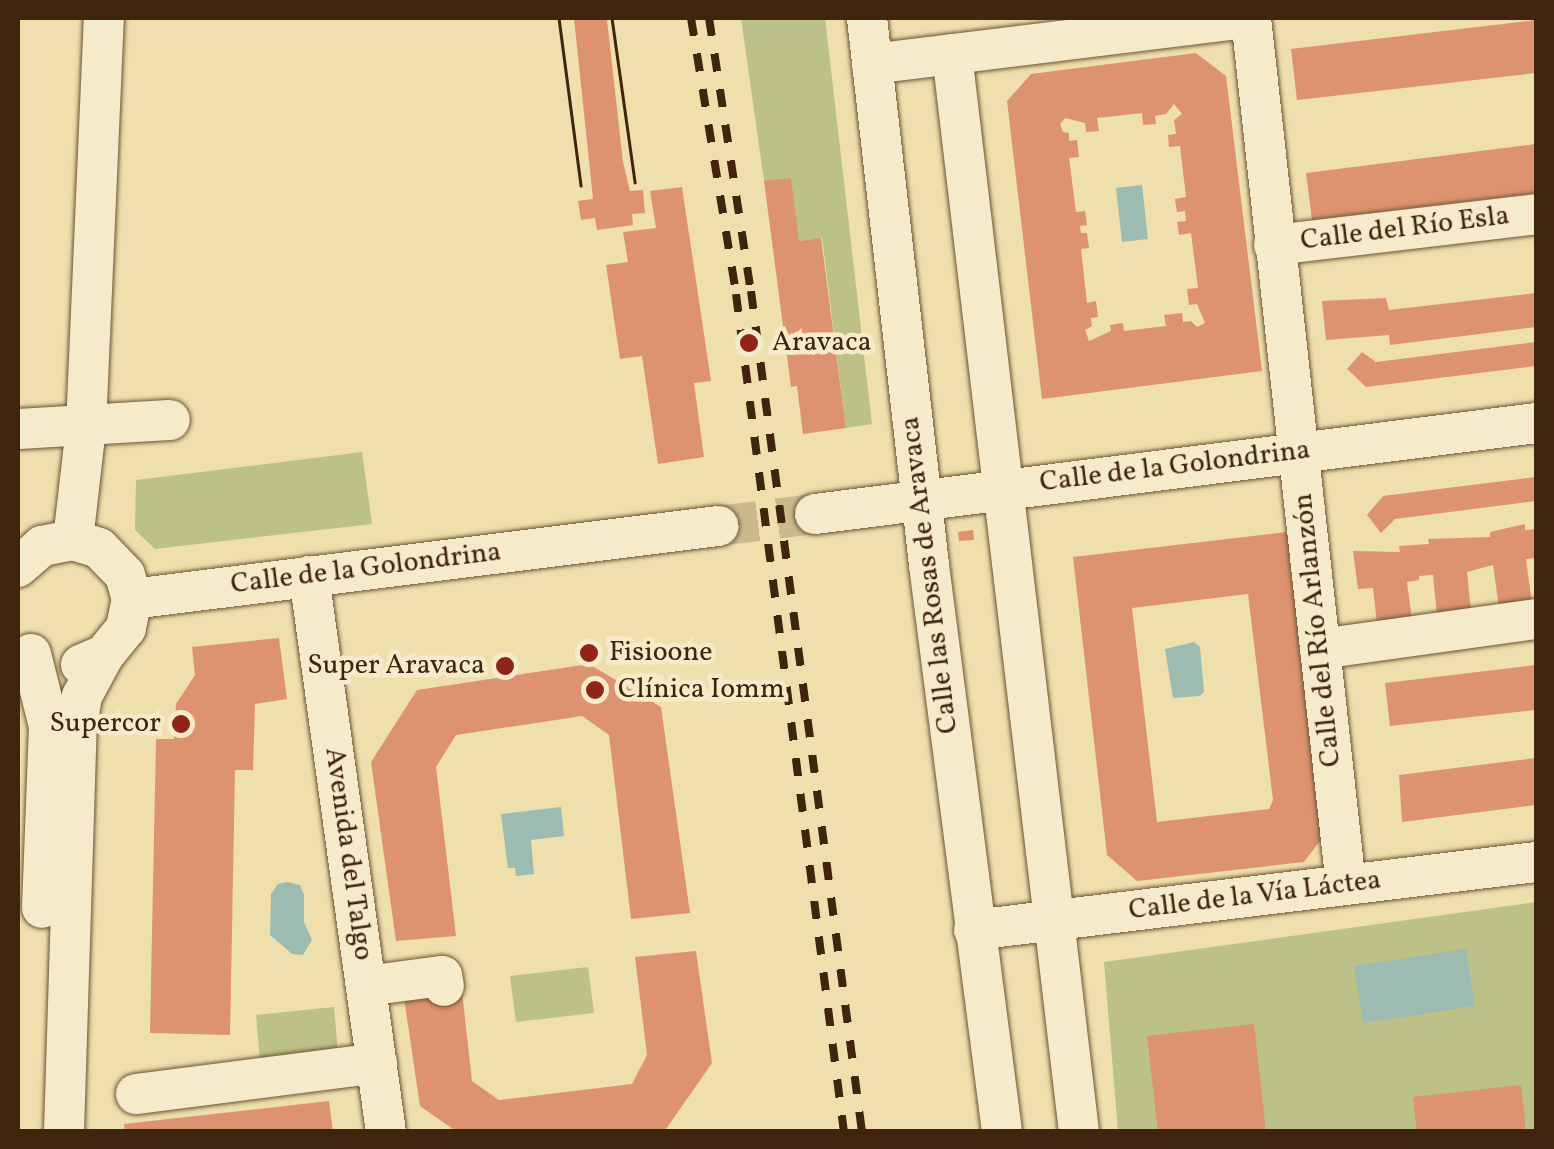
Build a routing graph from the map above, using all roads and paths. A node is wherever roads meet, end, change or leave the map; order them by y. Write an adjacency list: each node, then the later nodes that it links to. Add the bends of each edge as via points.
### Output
1 (104, 18): 10 (street)
2 (867, 18): 5 (street, Calle las Rosas de Aravaca)
3 (1250, 18): 4 (street); 7 (street, Calle del Río Arlanzón)
4 (952, 54): 5 (street); 13 (street)
5 (872, 64): 14 (street, Calle las Rosas de Aravaca)
6 (1536, 214): 7 (street, Calle del Río Esla)
7 (1274, 245): 12 (street, Calle del Río Arlanzón)
8 (170, 420): 10 (street)
9 (1536, 424): 12 (street, Calle de la Golondrina)
10 (86, 428): 11 (street); 17 (street)
11 (18, 429)
12 (1297, 453): 13 (street, Calle de la Golondrina); 23 (street, Calle del Río Arlanzón)
13 (1000, 488): 14 (street, Calle de la Golondrina); 29 (street)
14 (920, 498): 15 (street, Calle de la Golondrina); 30 (street, Calle las Rosas de Aravaca)
15 (815, 514)
16 (718, 526): 19 (street, Calle de la Golondrina)
17 (73, 540): 18 (street, via 42,546); 20 (street, via 114,560)
18 (18, 567)
19 (309, 576): 20 (street, Calle de la Golondrina); 32 (street, Avenida del Talgo)
20 (132, 599): 24 (street, via 126,628)
21 (1536, 620): 23 (street)
22 (24, 647): 24 (street, via 68,666); 25 (street, via 49,726)
23 (1320, 648): 28 (street, Calle del Río Arlanzón)
24 (104, 655): 36 (street, via 82,696 77,726)
25 (32, 799): 26 (street)
26 (31, 850): 35 (street)
27 (1536, 862): 28 (street, Calle de la Vía Láctea)
28 (1346, 885): 29 (street, Calle de la Vía Láctea)
29 (1051, 920): 30 (street, Calle de la Vía Láctea); 39 (street)
30 (974, 930): 38 (street, Calle las Rosas de Aravaca)
31 (442, 968): 32 (street, via 442,960)
32 (364, 978): 33 (street, Avenida del Talgo)
33 (377, 1063): 34 (street); 37 (street, Avenida del Talgo)
34 (136, 1094)
35 (38, 1132)
36 (64, 1132)
37 (386, 1132)
38 (1002, 1132)
39 (1078, 1132)

